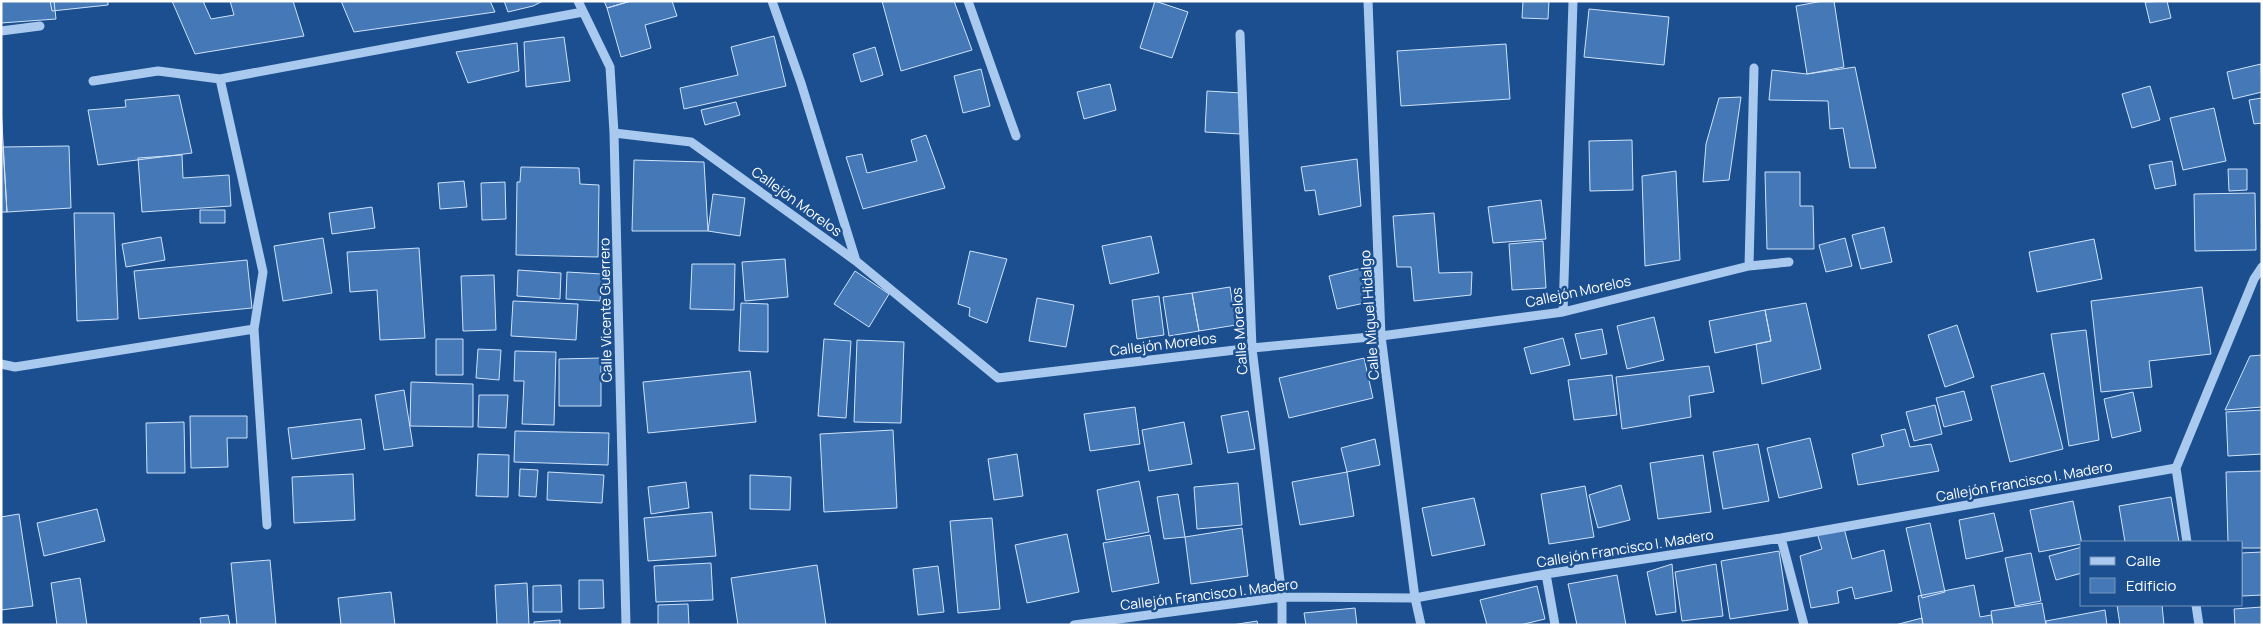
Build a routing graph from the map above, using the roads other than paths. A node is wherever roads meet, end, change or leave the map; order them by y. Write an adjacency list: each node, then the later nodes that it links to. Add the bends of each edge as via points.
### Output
1 (578, 1): 6 (street, Calle Vicente Guerrero)
2 (772, 1): 15 (street)
3 (968, 1): 14 (street)
4 (1368, 1): 21 (street, Calle Miguel Hidalgo)
5 (1574, 1): 19 (street)
6 (583, 12): 11 (street); 13 (street, Calle Vicente Guerrero, via 610,67)
7 (40, 26): 8 (street)
8 (1, 31)
9 (1240, 34): 22 (street, Calle Morelos)
10 (1754, 68): 17 (street)
11 (220, 79): 12 (street, via 158,71); 20 (street, via 263,272)
12 (93, 80)
13 (614, 133): 15 (street, Callejón Morelos, via 691,142); 32 (street, Calle Vicente Guerrero)
14 (1016, 136)
15 (856, 261): 22 (street, Callejón Morelos, via 998,378)
16 (1789, 262): 17 (street, Callejón Morelos)
17 (1749, 266): 19 (street, Callejón Morelos)
18 (2262, 267): 24 (street, via 2254,279)
19 (1563, 312): 21 (street, Callejón Morelos)
20 (254, 329): 23 (street, via 15,367); 25 (street)
21 (1381, 336): 22 (street, Callejón Morelos); 30 (street, Calle Miguel Hidalgo)
22 (1252, 348): 29 (street, Calle Morelos)
23 (1, 364)
24 (2176, 468): 26 (street, Callejón Francisco I. Madero); 27 (street)
25 (267, 524)
26 (1780, 538): 28 (street, Callejón Francisco I. Madero); 37 (street)
27 (2187, 541)
28 (1546, 574): 30 (street, Callejón Francisco I. Madero); 36 (street)
29 (1282, 596): 30 (street, Callejón Francisco I. Madero); 33 (street, Callejón Francisco I. Madero); 34 (street, Calle Morelos)
30 (1415, 598): 35 (street, Calle Miguel Hidalgo)
31 (2196, 606): 38 (street)
32 (626, 625)
33 (1074, 625)
34 (1282, 625)
35 (1421, 625)
36 (1555, 625)
37 (1804, 625)
38 (2199, 625)

